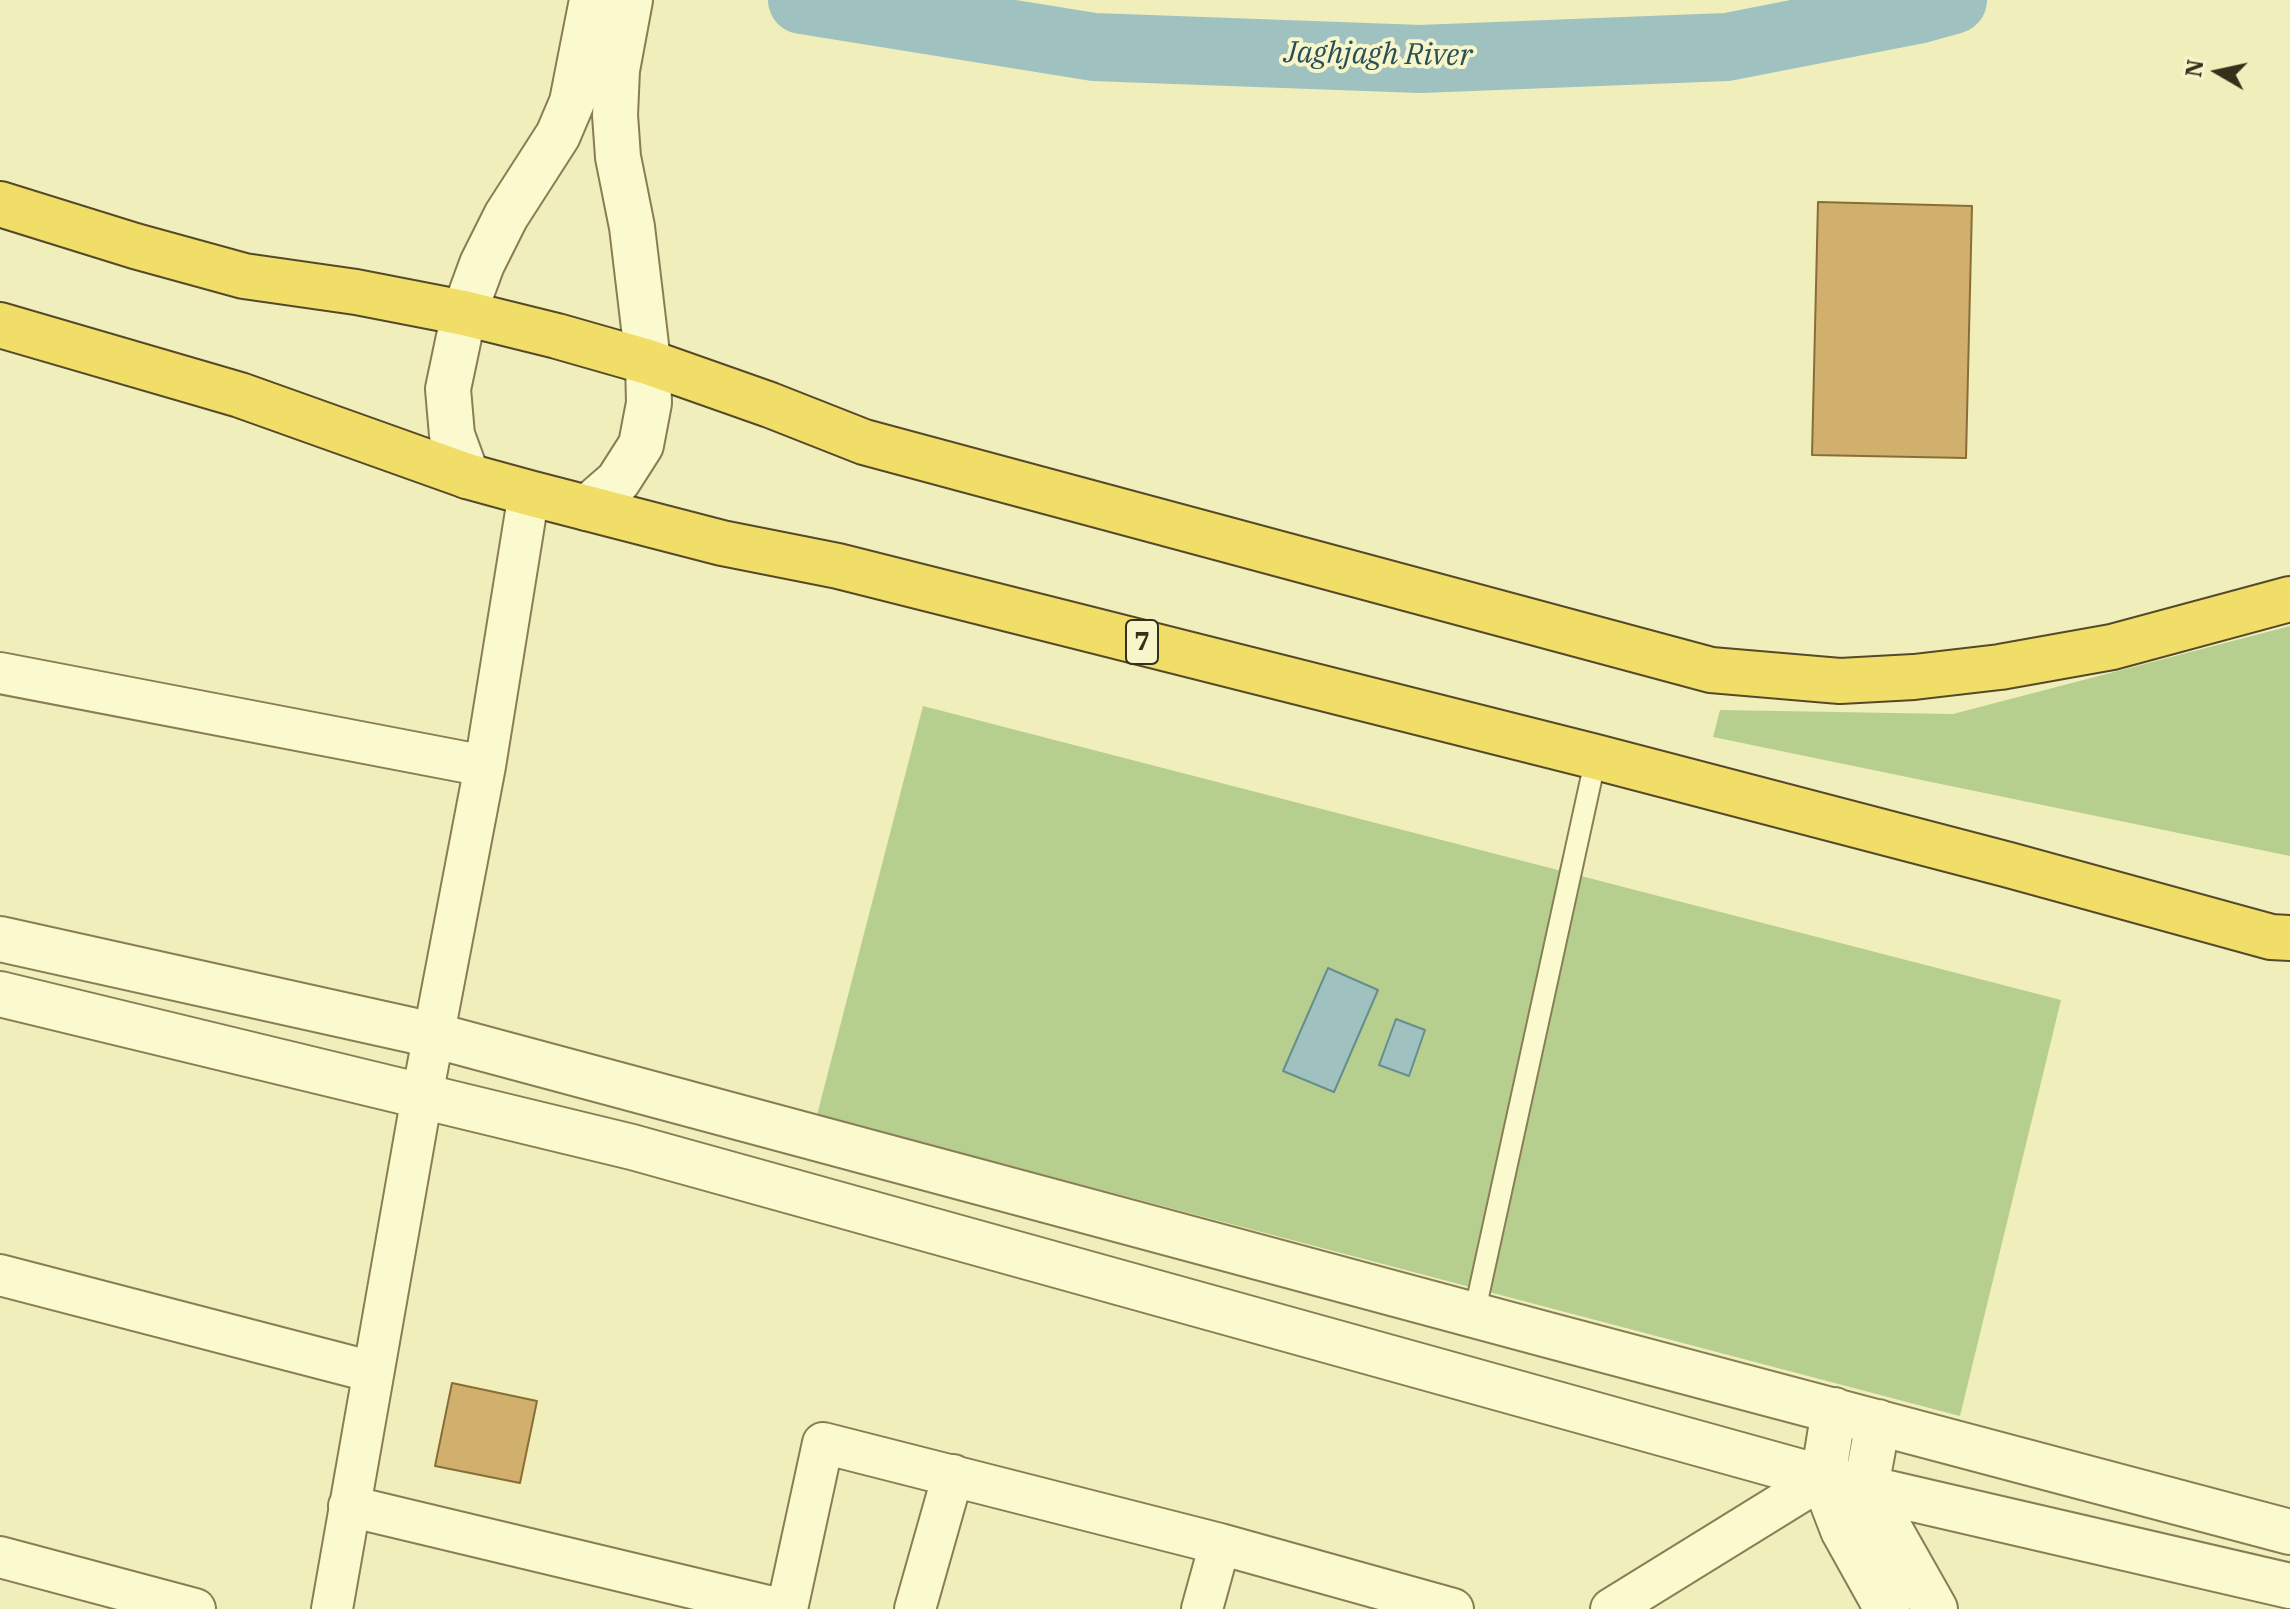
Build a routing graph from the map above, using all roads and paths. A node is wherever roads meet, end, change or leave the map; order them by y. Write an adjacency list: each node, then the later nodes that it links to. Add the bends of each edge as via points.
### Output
1 (592, 0): 3 (street)
2 (630, 0): 3 (street)
3 (599, 68): 5 (street, via 572,102 558,135 506,216); 7 (street, via 615,115)
4 (0, 204): 5 (highway, via 244,276)
5 (464, 313): 7 (highway); 8 (street, via 448,389 452,435)
6 (0, 325): 8 (highway, 7, via 240,395)
7 (648, 362): 10 (street, via 649,403 641,445 618,481); 11 (highway, via 864,442 1711,670 1840,681 2000,667 2112,647)
8 (467, 476): 9 (highway, 7)
9 (529, 493): 10 (highway, 7); 14 (street)
10 (587, 508): 13 (highway, 7)
11 (2290, 599)
12 (0, 673): 14 (street)
13 (1596, 757): 16 (highway, 7); 21 (lane)
14 (485, 766): 18 (street)
15 (0, 939): 18 (street)
16 (2284, 939)
17 (0, 994): 19 (street)
18 (433, 1035): 19 (street); 21 (street)
19 (422, 1096): 22 (street); 26 (street, via 648,1151)
20 (0, 1275): 22 (street)
21 (1474, 1315): 23 (street)
22 (373, 1372): 28 (street)
23 (1834, 1410): 24 (street); 26 (street)
24 (1878, 1422): 27 (street); 29 (street)
25 (953, 1475): 30 (street); 37 (street, via 823,1443); 38 (street)
26 (1823, 1478): 27 (street); 41 (street); 42 (street, via 1843,1530)
27 (1866, 1487): 32 (street); 43 (street)
28 (349, 1506): 33 (street); 35 (street)
29 (2290, 1532)
30 (1220, 1544): 39 (street); 40 (street)
31 (0, 1557): 34 (street)
32 (2290, 1586)
33 (634, 1592): 36 (street)
34 (195, 1609)
35 (332, 1609)
36 (780, 1609)
37 (787, 1609)
38 (915, 1609)
39 (1202, 1609)
40 (1453, 1609)
41 (1611, 1609)
42 (1887, 1609)
43 (1935, 1609)

